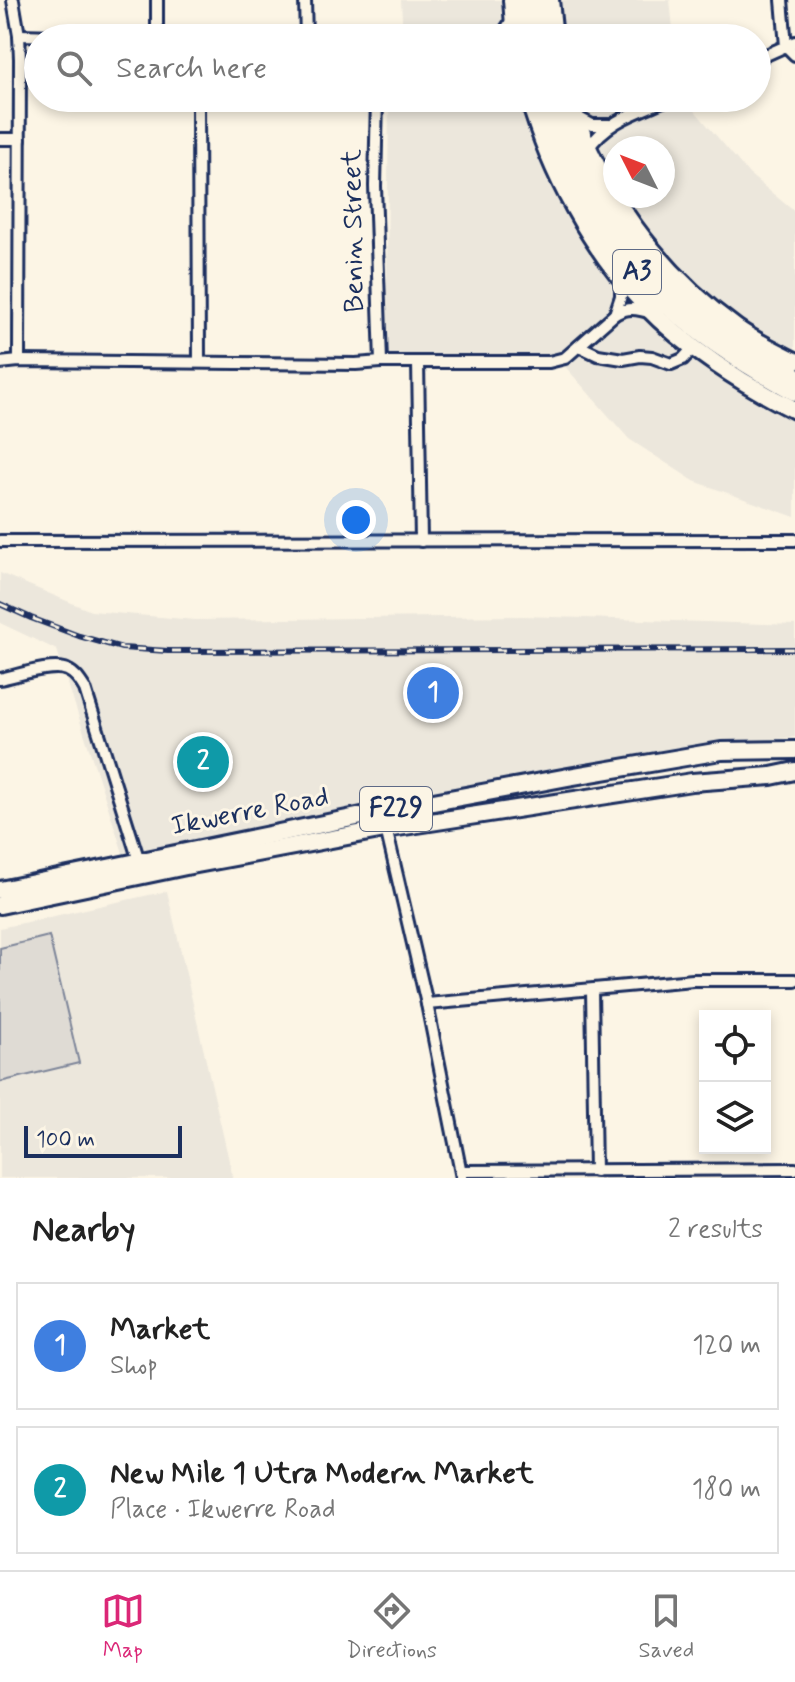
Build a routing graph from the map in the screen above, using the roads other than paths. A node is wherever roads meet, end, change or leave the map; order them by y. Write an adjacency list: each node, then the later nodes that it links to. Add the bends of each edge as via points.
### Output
1 (13, 0): 13 (street)
2 (157, 0): 6 (street)
3 (305, 0): 7 (street)
4 (782, 0): 15 (street)
5 (526, 3): 8 (street); 9 (main road); 10 (highway); 11 (highway); 12 (main road)
6 (157, 24)
7 (306, 24)
8 (510, 24)
9 (519, 24)
10 (527, 24)
11 (535, 24)
12 (543, 24)
13 (19, 35): 14 (street); 28 (street)
14 (24, 35)
15 (790, 44): 16 (street); 17 (street)
16 (771, 53)
17 (795, 55)
18 (198, 112): 37 (street)
19 (377, 112): 38 (street, Benin Street)
20 (534, 112): 30 (main road, via 570,197)
21 (547, 112): 42 (highway, A3, via 559,148 597,218 652,290 717,344)
22 (561, 112): 41 (highway, A3, via 596,190 642,257 725,334)
23 (574, 112): 25 (main road)
24 (638, 112): 26 (street)
25 (575, 116): 26 (street, via 592,125); 29 (main road)
26 (609, 125): 29 (street)
27 (0, 139): 28 (street)
28 (20, 139): 35 (street)
29 (588, 149): 36 (main road, via 606,185 656,256 736,328)
30 (621, 278): 31 (main road); 32 (street)
31 (653, 313): 32 (street, via 629,309); 34 (main road)
32 (615, 314): 33 (street)
33 (579, 346): 34 (street, via 598,355 652,357 671,364); 40 (street, via 549,362)
34 (694, 347): 43 (main road)
35 (19, 361): 37 (street); 39 (street)
36 (795, 361)
37 (199, 362): 38 (street)
38 (381, 362): 40 (street)
39 (0, 363)
40 (418, 363): 46 (street)
41 (795, 376)
42 (795, 391)
43 (795, 410)
44 (795, 540): 46 (street)
45 (0, 541): 46 (street)
46 (421, 541)
47 (0, 679): 51 (street, via 57,667 77,676)
48 (795, 750): 50 (main road, Ikwerre Road / F229, via 721,751 568,777)
49 (795, 771): 50 (main road, Ikwerre Road / F229)
50 (384, 820): 51 (main road, Ikwerre Road / F229); 53 (main road, Ikwerre Road / F229); 56 (street)
51 (139, 861): 52 (main road, Ikwerre Road / F229)
52 (0, 890)
53 (0, 905)
54 (795, 980): 55 (street, via 693,980)
55 (592, 990): 56 (street); 58 (street)
56 (427, 1004): 59 (street)
57 (795, 1169): 58 (street)
58 (595, 1171): 59 (street)
59 (461, 1175)

